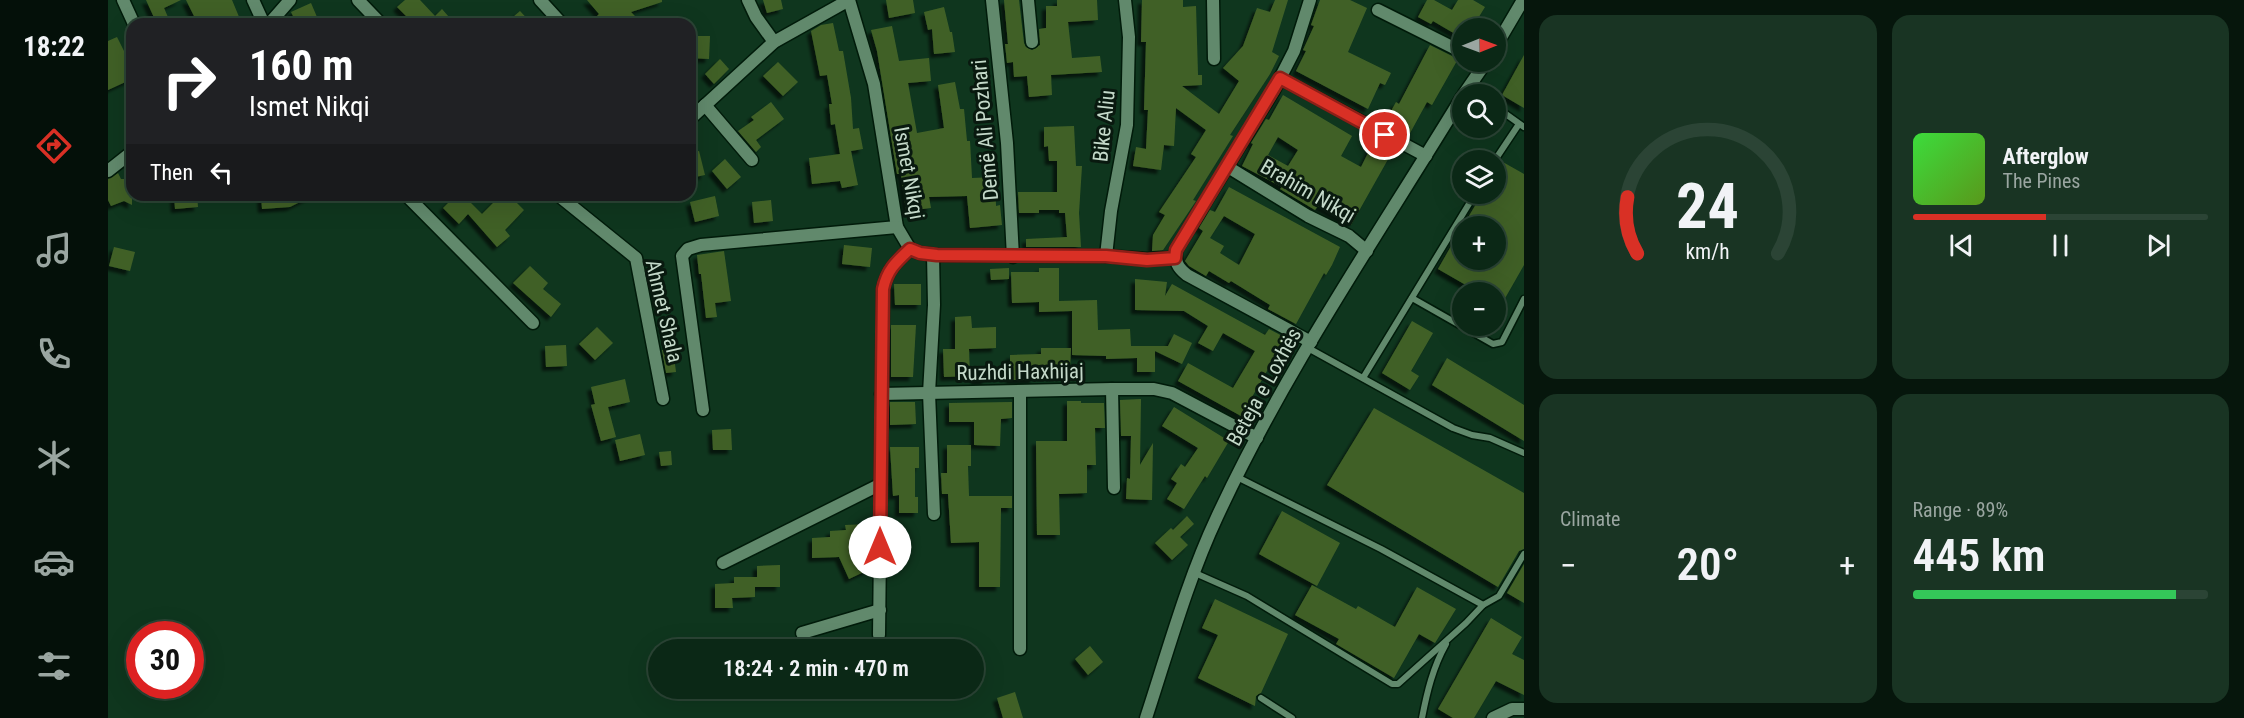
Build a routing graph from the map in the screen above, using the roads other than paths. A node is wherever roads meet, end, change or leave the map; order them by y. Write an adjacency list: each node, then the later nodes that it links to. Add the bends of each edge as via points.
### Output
1 (123, 0): 15 (street)
2 (253, 0): 16 (street)
3 (290, 0): 17 (street)
4 (358, 0): 18 (street)
5 (540, 0): 19 (street)
6 (748, 0): 21 (street)
7 (849, 0): 21 (street); 40 (street, Ismet Nikqi, via 874,84)
8 (992, 0): 45 (street, Demë Ali Pozhari, via 1007,143)
9 (1028, 0): 22 (street)
10 (1125, 0): 44 (street, Bike Aliu, via 1129,37 1127,125)
11 (1213, 0): 24 (street)
12 (1310, 0): 25 (street, via 1294,51)
13 (1523, 0): 20 (street)
14 (1378, 10): 23 (street)
15 (131, 18)
16 (261, 18)
17 (274, 18)
18 (375, 18)
19 (556, 18)
20 (1506, 29)
21 (774, 42): 26 (street)
22 (1032, 42)
23 (1452, 47)
24 (1215, 59)
25 (1280, 78): 32 (street); 35 (street)
26 (705, 105): 27 (street); 34 (street)
27 (696, 113)
28 (1506, 114): 30 (lane)
29 (1452, 115): 32 (street, Beteja e Loxhës)
30 (1521, 125): 31 (lane)
31 (1502, 150)
32 (1426, 156): 42 (street, Beteja e Loxhës)
33 (126, 157): 36 (street)
34 (752, 160)
35 (1228, 166): 42 (street, Brahim Nikqi, via 1308,216 1349,236); 46 (street, via 1176,250)
36 (108, 171)
37 (412, 201): 49 (street)
38 (565, 201): 56 (street, Ahmet Shala, via 636,258)
39 (1469, 204): 47 (lane)
40 (897, 227): 41 (street, Ismet Nikqi); 57 (street, via 688,249 682,256)
41 (910, 249): 43 (street, Ismet Nikqi); 55 (street, via 892,266 883,289)
42 (1367, 251): 50 (street, Beteja e Loxhës)
43 (933, 255): 45 (street, Ismet Nikqi); 54 (street, Ruzhdi Haxhijaj)
44 (1106, 256): 45 (street, Ismet Nikqi); 46 (street, Ismet Nikqi)
45 (1013, 257)
46 (1175, 258): 50 (street, via 1178,268 1187,275)
47 (1412, 298): 48 (lane, via 1493,344 1502,342); 51 (lane)
48 (1524, 299)
49 (533, 323)
50 (1310, 345): 51 (lane); 58 (street, Beteja e Loxhës)
51 (1363, 378): 59 (lane, via 1453,428)
52 (1112, 389): 53 (street, Ruzhdi Haxhijaj); 58 (street, Ruzhdi Haxhijaj, via 1172,393); 62 (street, Ruzhdi Haxhijaj)
53 (1020, 391): 54 (street, Ruzhdi Haxhijaj); 72 (street)
54 (929, 393): 55 (street); 63 (street, Ruzhdi Haxhijaj)
55 (881, 394): 61 (street)
56 (663, 399)
57 (703, 410)
58 (1257, 438): 60 (street, Beteja e Loxhës)
59 (1524, 453)
60 (1237, 477): 66 (street, Beteja e Loxhës); 67 (lane)
61 (881, 484): 65 (street); 68 (street)
62 (1114, 488)
63 (934, 514)
64 (1524, 554): 67 (lane, via 1499,596)
65 (723, 563)
66 (1195, 573): 71 (lane, via 1247,596 1392,684 1398,684); 75 (street, Beteja e Loxhës)
67 (1483, 605): 71 (lane)
68 (880, 610): 69 (street); 70 (street)
69 (802, 633)
70 (879, 635)
71 (1449, 638): 77 (lane, via 1437,659)
72 (1020, 649)
73 (1261, 698): 76 (lane)
74 (1524, 709): 78 (street, via 1512,709)
75 (1146, 718)
76 (1292, 718)
77 (1422, 718)
78 (1493, 718)

